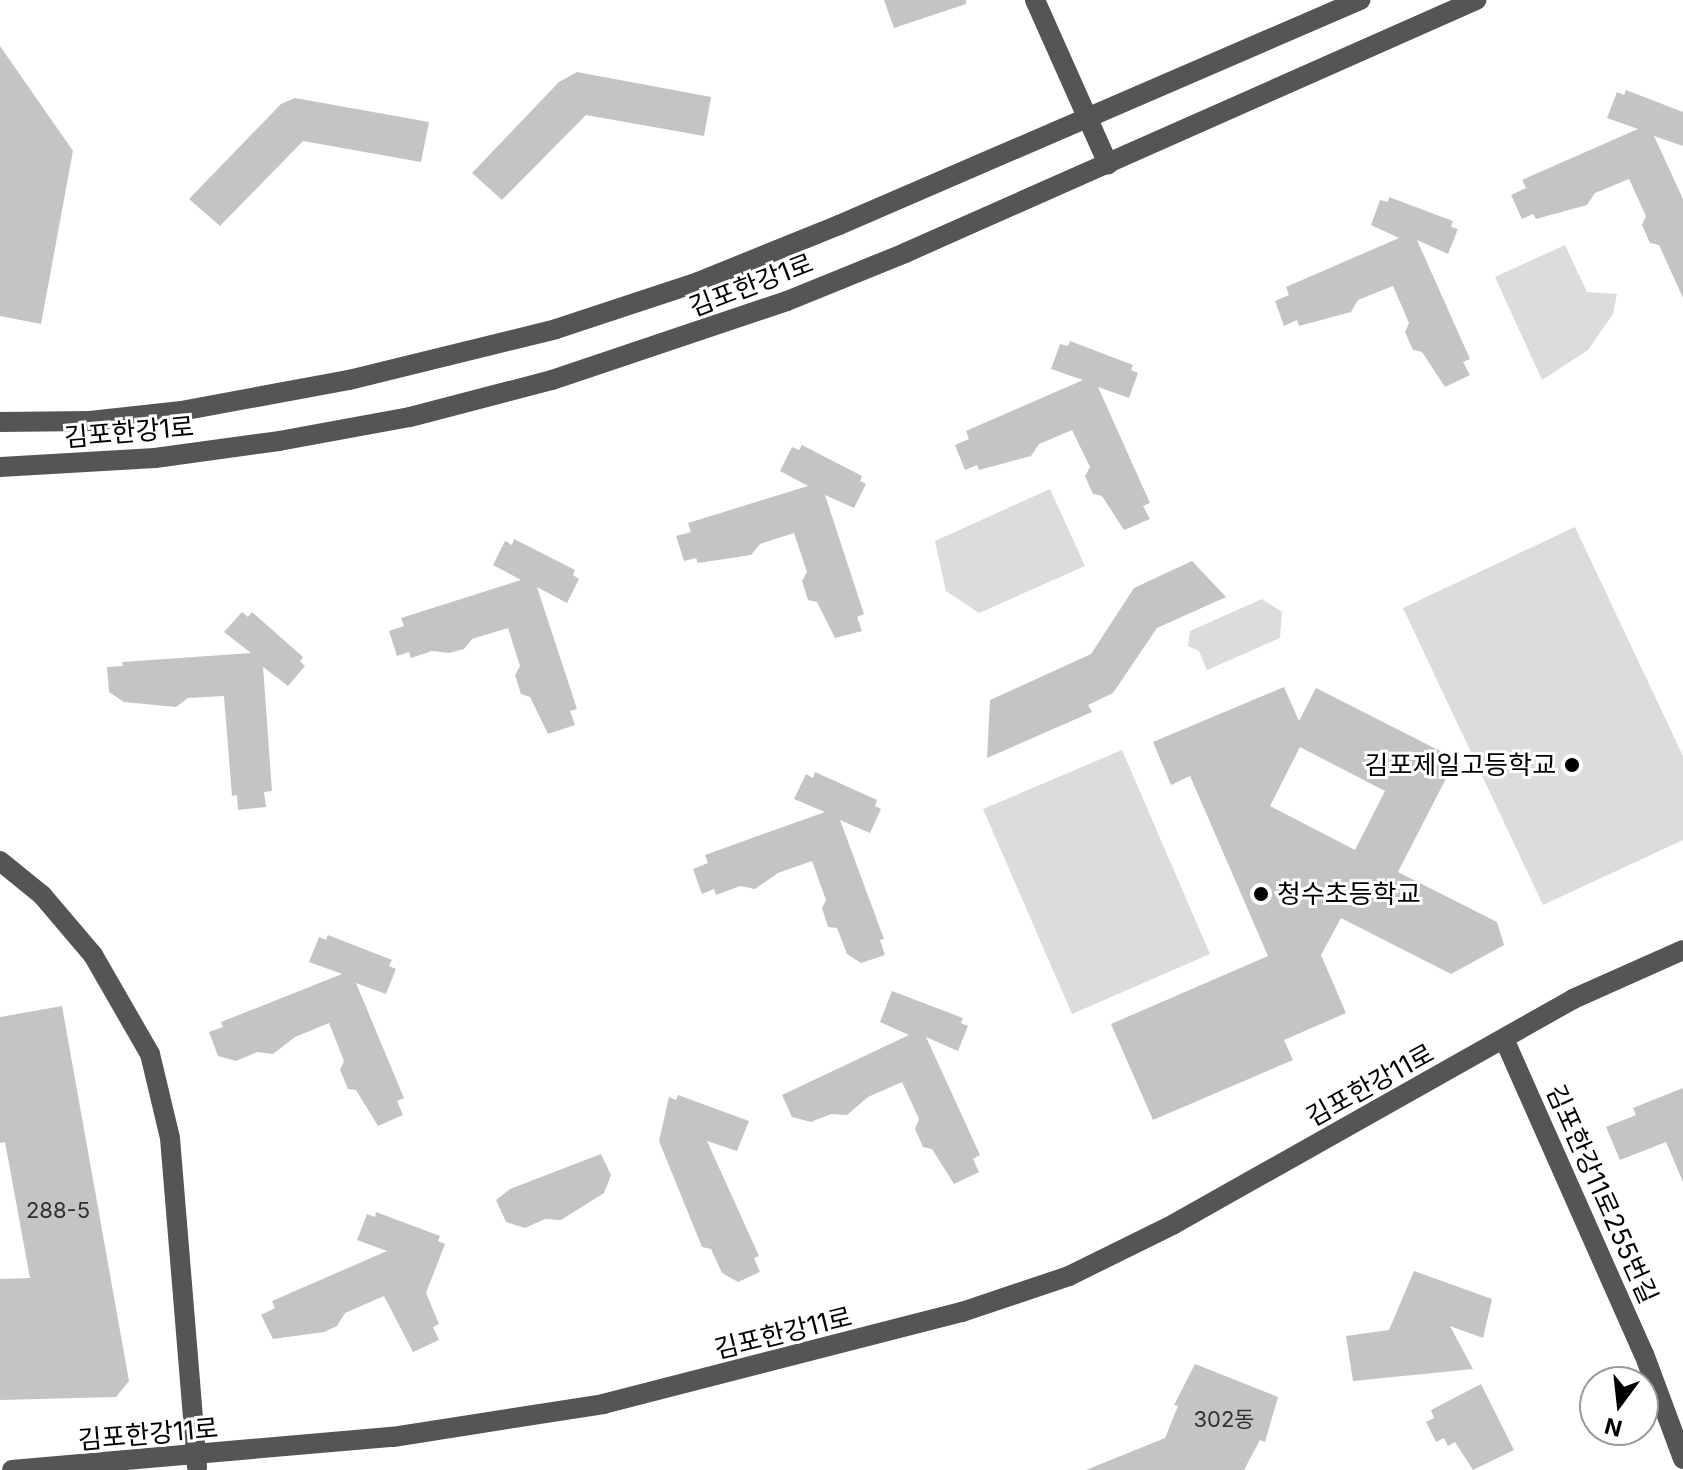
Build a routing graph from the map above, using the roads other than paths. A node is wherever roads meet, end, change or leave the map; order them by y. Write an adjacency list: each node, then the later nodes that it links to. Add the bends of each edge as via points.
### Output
1 (1035, 0): 4 (street)
2 (1360, 0): 4 (street, 김포한강1로)
3 (1476, 0): 5 (street, 김포한강1로)
4 (1088, 121): 5 (street); 6 (street, 김포한강1로, via 698,282 556,329 349,380 181,411 90,421)
5 (1108, 164): 7 (street, 김포한강1로, via 787,301 552,380 410,417 279,441 155,458)
6 (0, 422)
7 (0, 467)
8 (0, 861): 13 (street, via 50,903 93,955 150,1054 170,1138)
9 (1683, 950): 11 (street, 김포한강11로, via 1573,999)
10 (1683, 963): 11 (street, 김포한강11로)
11 (1505, 1041): 12 (street, 김포한강11로255번길, via 1644,1354); 13 (street, 김포한강11로, via 1174,1224 1069,1276 962,1312 603,1404)
12 (1683, 1459)
13 (196, 1463): 14 (street, 김포한강11로)
14 (12, 1470)

